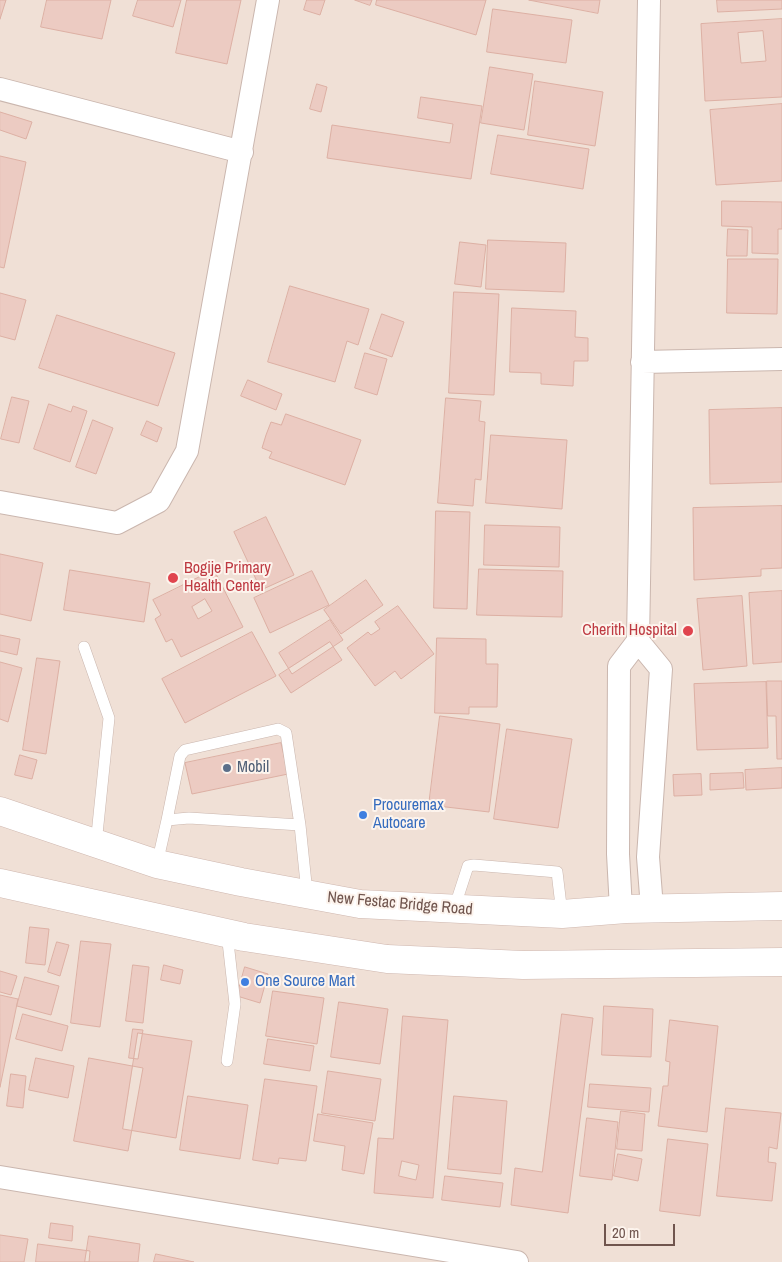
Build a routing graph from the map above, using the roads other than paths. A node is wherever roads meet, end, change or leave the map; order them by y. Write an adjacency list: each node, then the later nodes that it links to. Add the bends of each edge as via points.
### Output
1 (268, 0): 4 (street)
2 (648, 0): 6 (street)
3 (0, 90): 4 (street)
4 (242, 152): 7 (street, via 186,451 159,501 117,523)
5 (782, 360): 6 (street)
6 (642, 362): 8 (street)
7 (0, 502)
8 (638, 641): 18 (street, via 661,669 648,857); 19 (street, via 619,666 618,854)
9 (84, 647): 13 (lane, via 109,718)
10 (0, 811): 13 (main road, New Festac Bridge Road)
11 (167, 820): 12 (lane, via 189,818); 12 (lane, via 180,756 185,750 278,728 286,733); 14 (lane)
12 (300, 825): 16 (lane)
13 (96, 844): 14 (main road, New Festac Bridge Road)
14 (157, 864): 16 (main road, New Festac Bridge Road)
15 (0, 883): 22 (main road)
16 (307, 895): 20 (main road, New Festac Bridge Road, via 360,904)
17 (782, 906): 18 (main road, New Festac Bridge Road)
18 (652, 908): 19 (main road, New Festac Bridge Road)
19 (621, 909): 21 (main road, New Festac Bridge Road)
20 (454, 910): 21 (main road, New Festac Bridge Road); 21 (lane, via 468,866 474,865 557,872)
21 (562, 914)
22 (227, 933): 23 (main road, via 387,958 523,965); 24 (lane, via 235,1004)
23 (782, 962)
24 (227, 1061)
25 (0, 1176): 26 (street)
26 (517, 1262)

